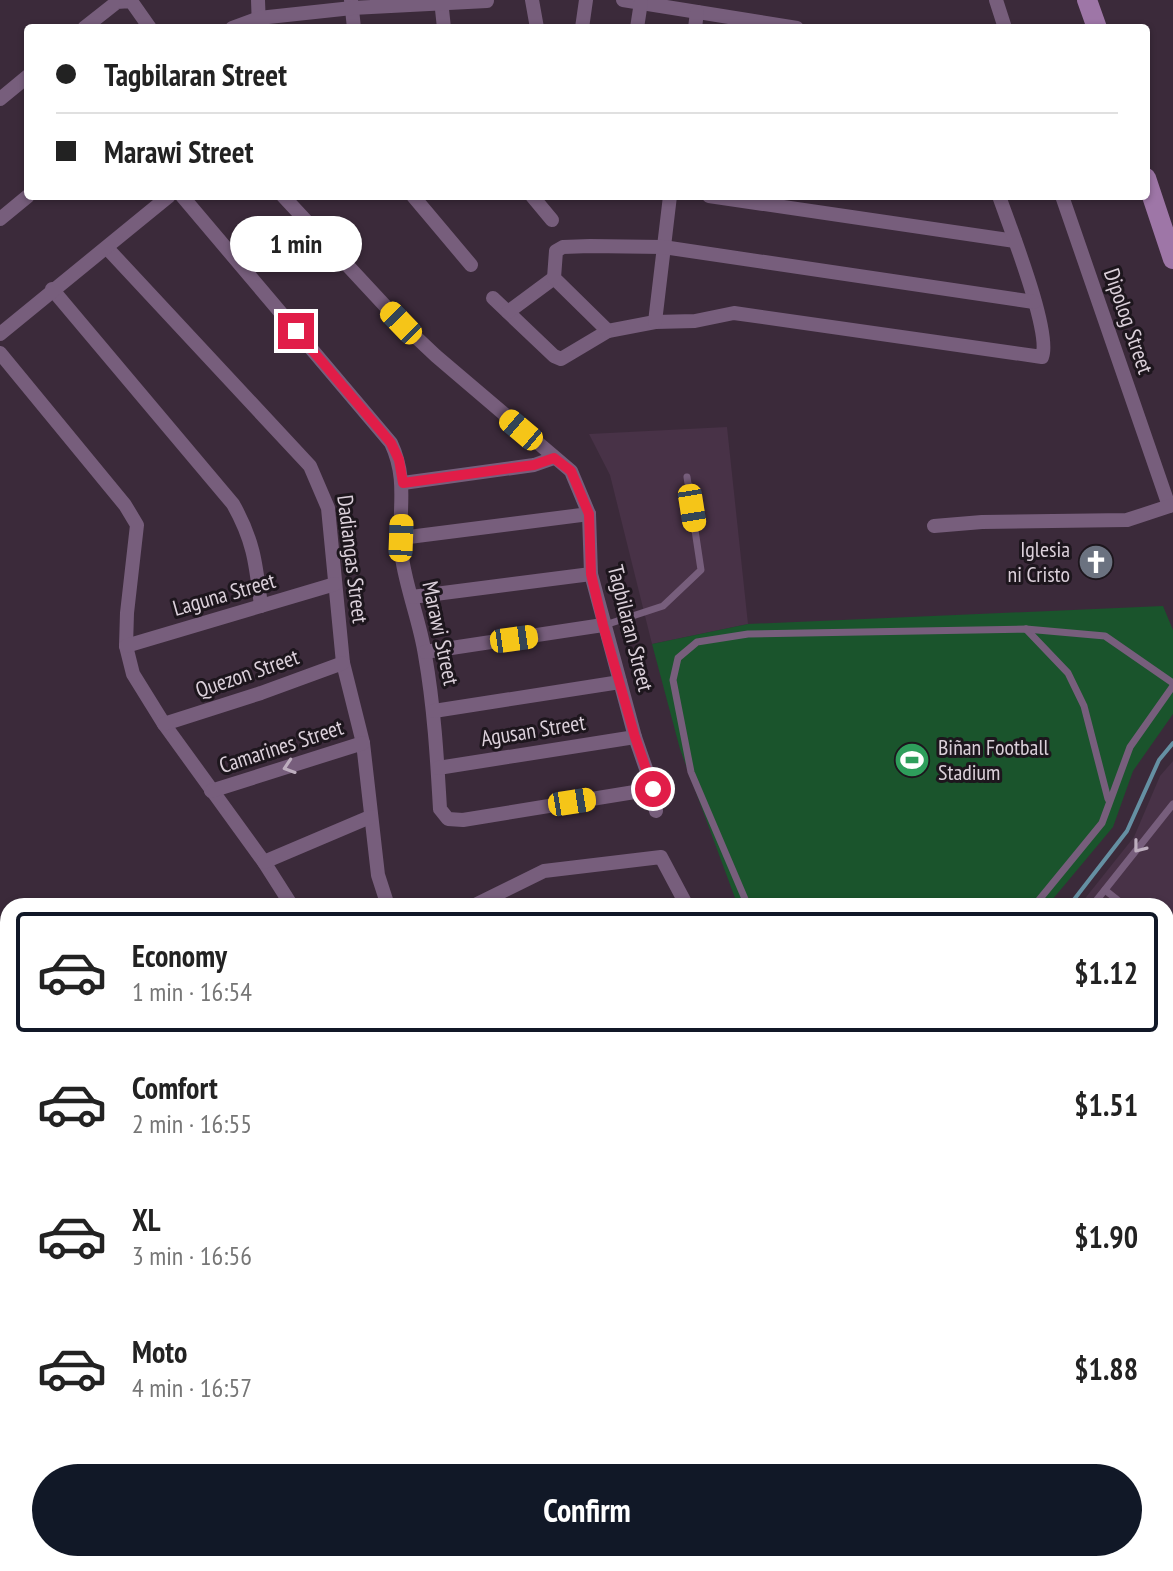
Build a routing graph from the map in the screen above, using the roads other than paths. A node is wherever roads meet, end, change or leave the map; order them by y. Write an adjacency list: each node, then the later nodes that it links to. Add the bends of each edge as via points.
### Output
1 (258, 0): 12 (street)
2 (532, 0): 17 (street)
3 (586, 0): 18 (street)
4 (623, 0): 9 (street)
5 (996, 0): 22 (street)
6 (1087, 0): 23 (street)
7 (487, 1): 8 (street)
8 (442, 2): 10 (street); 16 (street)
9 (641, 2): 11 (street); 19 (street)
10 (352, 4): 12 (street); 15 (street)
11 (697, 12): 20 (street); 21 (street)
12 (259, 23)
13 (89, 24): 14 (street, via 117,2 131,1)
14 (147, 24)
15 (354, 24)
16 (444, 24)
17 (536, 24)
18 (583, 24)
19 (638, 24)
20 (696, 24)
21 (772, 24)
22 (1004, 24)
23 (1096, 24)
24 (24, 79): 25 (street)
25 (0, 99)
26 (1150, 190): 42 (street)
27 (24, 199): 37 (street)
28 (164, 200): 41 (street)
29 (185, 200): 55 (street, Marawi Street, via 391,443)
30 (287, 200): 53 (street, Tagbilaran Street, via 436,356)
31 (416, 200): 43 (street)
32 (535, 200): 38 (street)
33 (669, 200): 40 (street)
34 (736, 200): 39 (street)
35 (1000, 200): 39 (street)
36 (1063, 200): 56 (street, Dipolog Street)
37 (0, 219)
38 (552, 220)
39 (1015, 241): 47 (street)
40 (663, 247): 44 (street, via 563,247 556,251); 47 (street); 49 (street)
41 (107, 248): 45 (street); 61 (street, Dadiangas Street, via 310,466 328,508)
42 (1173, 259)
43 (471, 265)
44 (554, 278): 48 (street); 50 (street)
45 (52, 289): 51 (street); 63 (street, via 233,504 255,554)
46 (493, 298): 48 (street)
47 (1034, 302): 49 (street, via 1045,349 1042,357 734,313)
48 (508, 312): 50 (street, via 561,359)
49 (655, 322): 50 (street)
50 (608, 331)
51 (0, 334)
52 (0, 353): 66 (street, via 137,525)
53 (554, 458): 55 (street); 57 (street, Tagbilaran Street, via 571,471)
54 (687, 477): 64 (lane, via 701,570 663,606)
55 (403, 483): 59 (street, Marawi Street)
56 (1171, 506): 58 (street, via 1127,520)
57 (589, 514): 59 (street); 60 (street, Tagbilaran Street)
58 (934, 526)
59 (401, 538): 62 (street, Marawi Street)
60 (591, 574): 62 (street); 64 (street, Tagbilaran Street)
61 (335, 584): 63 (street, Laguna Street); 68 (street, Dadiangas Street)
62 (412, 597): 67 (street, Marawi Street)
63 (261, 606): 66 (street, Laguna Street)
64 (603, 625): 67 (street); 69 (street, Tagbilaran Street)
65 (1026, 629): 70 (lane, via 1105,636); 78 (lane, via 1068,673 1084,706); 88 (lane, via 748,634 697,642 678,658 673,680 691,772)
66 (126, 646): 72 (street, via 133,674)
67 (425, 652): 71 (street, Marawi Street)
68 (343, 663): 72 (street, Quezon Street); 74 (street, Dadiangas Street)
69 (620, 682): 71 (street); 73 (street, Tagbilaran Street)
70 (1173, 684): 78 (lane, via 1130,747)
71 (434, 711): 75 (street, Marawi Street)
72 (164, 724): 77 (street)
73 (635, 737): 75 (street, Agusan Street); 76 (street, Tagbilaran Street)
74 (363, 743): 77 (street, Camarines Street, one-way to 77); 81 (street, Dadiangas Street)
75 (438, 768): 76 (street, Marawi Street, via 440,809 448,819)
76 (653, 789): 80 (street, Tagbilaran Street)
77 (211, 791): 82 (street)
78 (1108, 800): 89 (lane, via 1102,823)
79 (1173, 804): 83 (lane, one-way to 83)
80 (656, 811)
81 (370, 817): 82 (street); 85 (street, Dadiangas Street)
82 (264, 862): 84 (street)
83 (1105, 890): 90 (lane); 91 (lane)
84 (287, 898)
85 (385, 898)
86 (489, 898): 87 (street, via 544,871 661,857)
87 (683, 898)
88 (745, 898)
89 (1041, 898)
90 (1098, 898)
91 (1115, 898)

